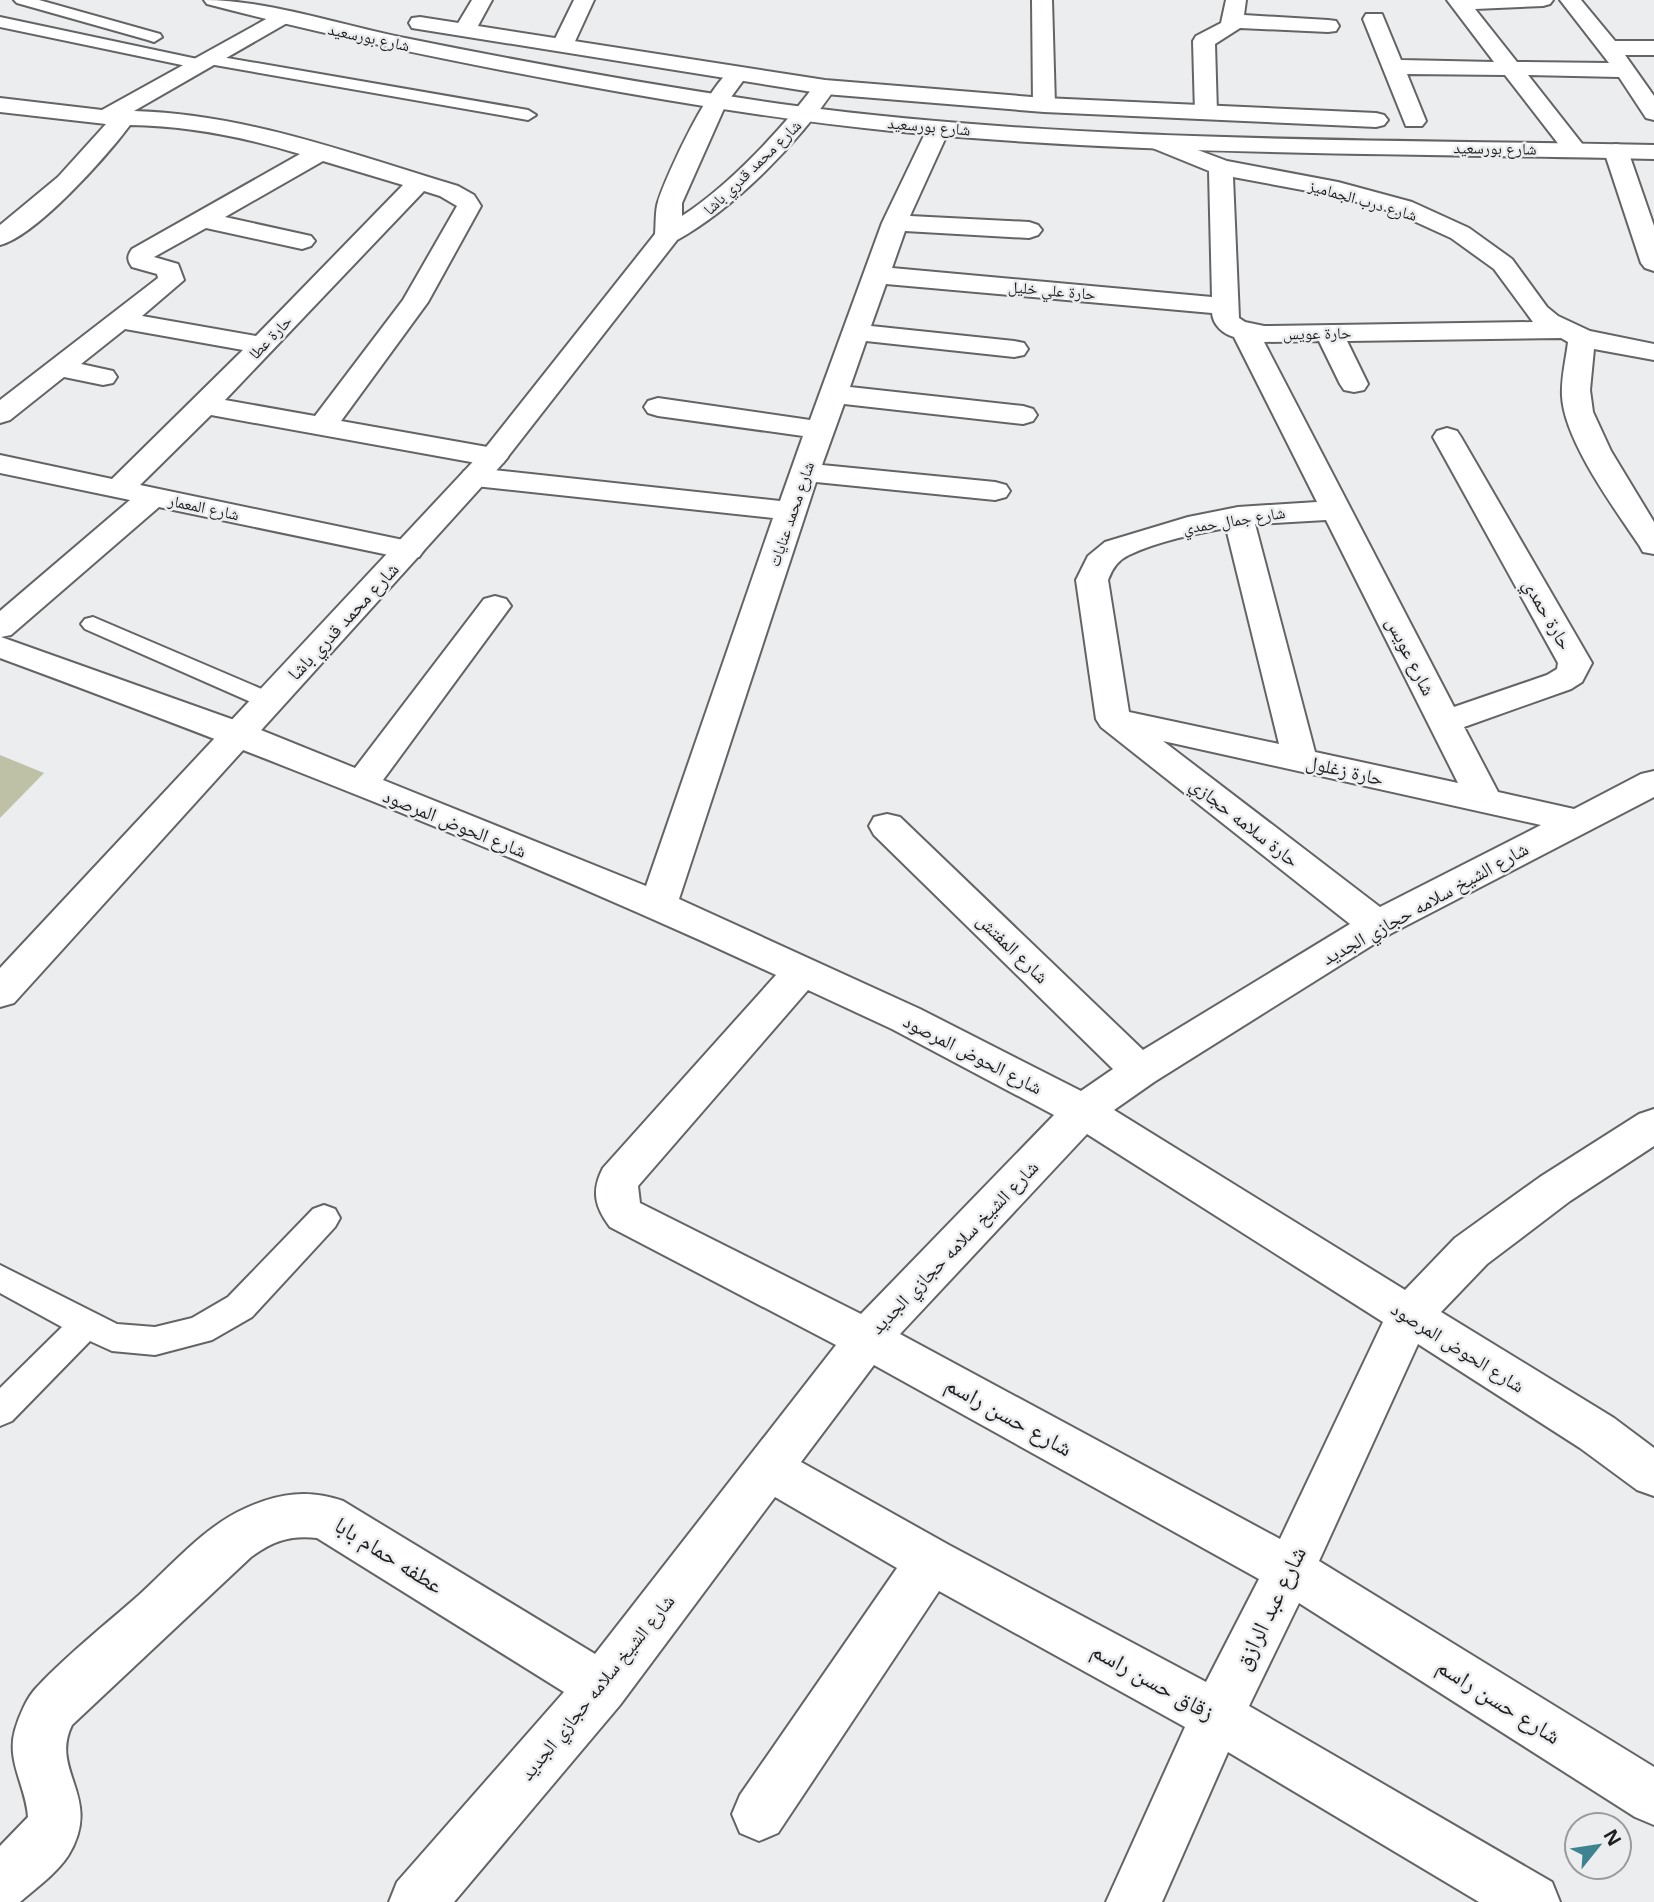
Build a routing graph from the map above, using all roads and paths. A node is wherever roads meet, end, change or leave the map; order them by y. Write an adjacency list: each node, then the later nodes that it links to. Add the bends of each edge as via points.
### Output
1 (22, 0): 19 (lane)
2 (215, 0): 10 (street, شارع بورسعيد)
3 (482, 0): 15 (street)
4 (584, 0): 16 (street)
5 (1042, 0): 27 (street)
6 (1543, 0): 8 (street)
7 (1570, 0): 17 (street)
8 (1458, 1): 21 (street)
9 (1234, 10): 14 (street); 28 (street, via 1229,28 1204,41)
10 (279, 18): 19 (street); 25 (street, شارع بورسعيد, via 471,59)
11 (395, 19): 15 (street, شارع بورسعيد)
12 (1374, 19): 20 (street)
13 (0, 22): 19 (lane)
14 (1328, 26)
15 (465, 30): 16 (street, شارع بورسعيد)
16 (563, 45): 23 (street, شارع بورسعيد)
17 (1608, 48): 18 (street); 22 (street)
18 (1654, 48)
19 (210, 60): 30 (lane); 31 (street)
20 (1392, 67): 21 (street); 32 (street)
21 (1510, 68): 22 (street); 36 (street)
22 (1626, 69): 34 (street)
23 (737, 74): 24 (street, شارع بورسعيد); 25 (street, شارع محمد قدري باشا)
24 (825, 87): 27 (street, شارع بورسعيد); 29 (street, شارع محمد قدري باشا)
25 (715, 103): 29 (street, شارع بورسعيد); 49 (street, شارع محمد قدري باشا, via 670,202)
26 (0, 105): 31 (street)
27 (1044, 105): 28 (street, شارع بورسعيد)
28 (1206, 113): 32 (street, شارع بورسعيد)
29 (806, 114): 38 (street, شارع بورسعيد); 49 (street, شارع محمد قدري باشا, via 715,206)
30 (528, 115)
31 (115, 117): 43 (street, via 236,129); 50 (street, via 103,147 74,178)
32 (1414, 121): 33 (street, شارع بورسعيد)
33 (1440, 122)
34 (1649, 123)
35 (1532, 125): 36 (street, شارع بورسعيد)
36 (1558, 126): 37 (street, شارع بورسعيد); 40 (street)
37 (1585, 127)
38 (938, 128): 39 (street, شارع بورسعيد); 47 (street, شارع محمد عنايات)
39 (1158, 142): 40 (street, شارع بورسعيد); 44 (street, شارع درب الجماميز)
40 (1575, 150): 41 (street, شارع بورسعيد)
41 (1616, 151): 42 (street, شارع بورسعيد); 52 (street)
42 (1654, 152)
43 (318, 153): 45 (street); 46 (street)
44 (1221, 167): 54 (street); 59 (street, شارع درب الجماميز, via 1338,189 1403,207 1460,233 1503,264 1538,313)
45 (419, 182): 60 (street, حارة عطا); 71 (street, via 457,194 469,206 415,302)
46 (201, 219): 51 (street); 55 (street, via 140,257 141,262 169,268 171,280)
47 (895, 223): 48 (street); 53 (street, شارع محمد عنايات)
48 (1029, 230)
49 (668, 235): 75 (street, شارع محمد قدري باشا)
50 (0, 237)
51 (302, 241)
52 (1654, 263)
53 (877, 275): 54 (street, حارة علي خليل); 57 (street, شارع محمد عنايات)
54 (1227, 306): 56 (street, via 1226,320)
55 (121, 320): 60 (street); 63 (street)
56 (1245, 331): 58 (street, حارة عويس); 80 (street)
57 (856, 332): 61 (street); 66 (street, شارع محمد عنايات)
58 (1329, 333): 59 (street, حارة عويس); 65 (street)
59 (1574, 334): 62 (street, شارع درب الجماميز); 83 (street, via 1576,398 1584,427)
60 (262, 345): 67 (street, حارة عطا)
61 (1014, 349)
62 (1654, 352)
63 (60, 368): 64 (street); 69 (street)
64 (103, 377)
65 (1354, 384)
66 (833, 394): 70 (street); 72 (street, شارع محمد عنايات)
67 (205, 405): 71 (street); 77 (street, حارة عطا)
68 (658, 407): 72 (street)
69 (0, 414)
70 (1023, 415)
71 (322, 426): 75 (street)
72 (820, 430): 76 (street, شارع محمد عنايات)
73 (1447, 437): 91 (street, حارة حمدي, via 1575,663 1574,671 1559,682)
74 (0, 464): 77 (street, شارع المعمار)
75 (484, 467): 81 (street); 84 (street, شارع محمد قدري باشا)
76 (805, 472): 78 (street); 81 (street, شارع محمد عنايات)
77 (119, 489): 79 (street, شارع المعمار)
78 (995, 491)
79 (153, 496): 84 (street, شارع المعمار); 87 (street)
80 (1336, 509): 82 (street, شارع جمال حمدي); 91 (street, شارع عويس)
81 (791, 511): 99 (street, شارع محمد عنايات)
82 (1238, 516): 90 (street, شارع جمال حمدي, via 1140,539 1099,563 1092,580); 93 (street)
83 (1654, 545)
84 (408, 550): 89 (street, شارع محمد قدري باشا)
85 (495, 606): 95 (street)
86 (93, 624): 89 (lane)
87 (0, 628)
88 (0, 647): 92 (street, شارع الحوض المرصود)
89 (269, 701): 92 (street, شارع محمد قدري باشا)
90 (1113, 719): 93 (street, حارة زغلول); 100 (street, حارة سلامه حجازي)
91 (1444, 722): 96 (street, شارع عويس)
92 (239, 734): 95 (street, شارع الحوض المرصود); 102 (street, شارع محمد قدري باشا)
93 (1300, 760): 96 (street, حارة زغلول)
94 (1654, 782): 97 (street, شارع الشيخ سلامه حجازي الجديد)
95 (361, 785): 99 (street, شارع الحوض المرصود)
96 (1485, 802): 97 (street, حارة زغلول)
97 (1576, 821): 100 (street, شارع الشيخ سلامه حجازي الجديد)
98 (887, 826): 103 (street, شارع المفتش)
99 (658, 905): 101 (street, شارع الحوض المرصود)
100 (1377, 925): 103 (street, شارع الشيخ سلامه حجازي الجديد)
101 (802, 971): 104 (street, شارع الحوض المرصود); 110 (street, شارع حسن راسم, via 618,1180 614,1193 625,1215)
102 (0, 993)
103 (1140, 1071): 104 (street, شارع الشيخ سلامه حجازي الجديد)
104 (1083, 1111): 108 (street, شارع الحوض المرصود); 110 (street, شارع الشيخ سلامه حجازي الجديد)
105 (1654, 1125): 108 (street, شارع عبد الرازق, via 1471,1251)
106 (324, 1218): 109 (lane, via 240,1307 200,1330 155,1341 112,1337)
107 (0, 1278): 109 (lane)
108 (1408, 1316): 113 (street, شارع الحوض المرصود, via 1597,1433); 115 (street, شارع عبد الرازق)
109 (86, 1324): 111 (lane)
110 (867, 1339): 112 (street, شارع الشيخ سلامه حجازي الجديد); 115 (street, شارع حسن راسم)
111 (0, 1411)
112 (769, 1469): 114 (street, زقاق حسن راسم); 116 (street, شارع الشيخ سلامه حجازي الجديد)
113 (1654, 1475)
114 (931, 1561): 117 (street, زقاق حسن راسم); 119 (street)
115 (1290, 1570): 117 (street, شارع عبد الرازق); 118 (street, شارع حسن راسم)
116 (602, 1687): 120 (street, عطفه حمام بابا, via 326,1517 302,1513 278,1517 254,1526 234,1541 53,1707 36,1743 37,1761 52,1794 54,1820 49,1836); 121 (street, شارع الشيخ سلامه حجازي الجديد)
117 (1217, 1716): 122 (street, شارع عبد الرازق); 123 (street, زقاق حسن راسم)
118 (1654, 1798)
119 (759, 1814)
120 (0, 1883)
121 (417, 1902)
122 (1134, 1902)
123 (1532, 1902)

